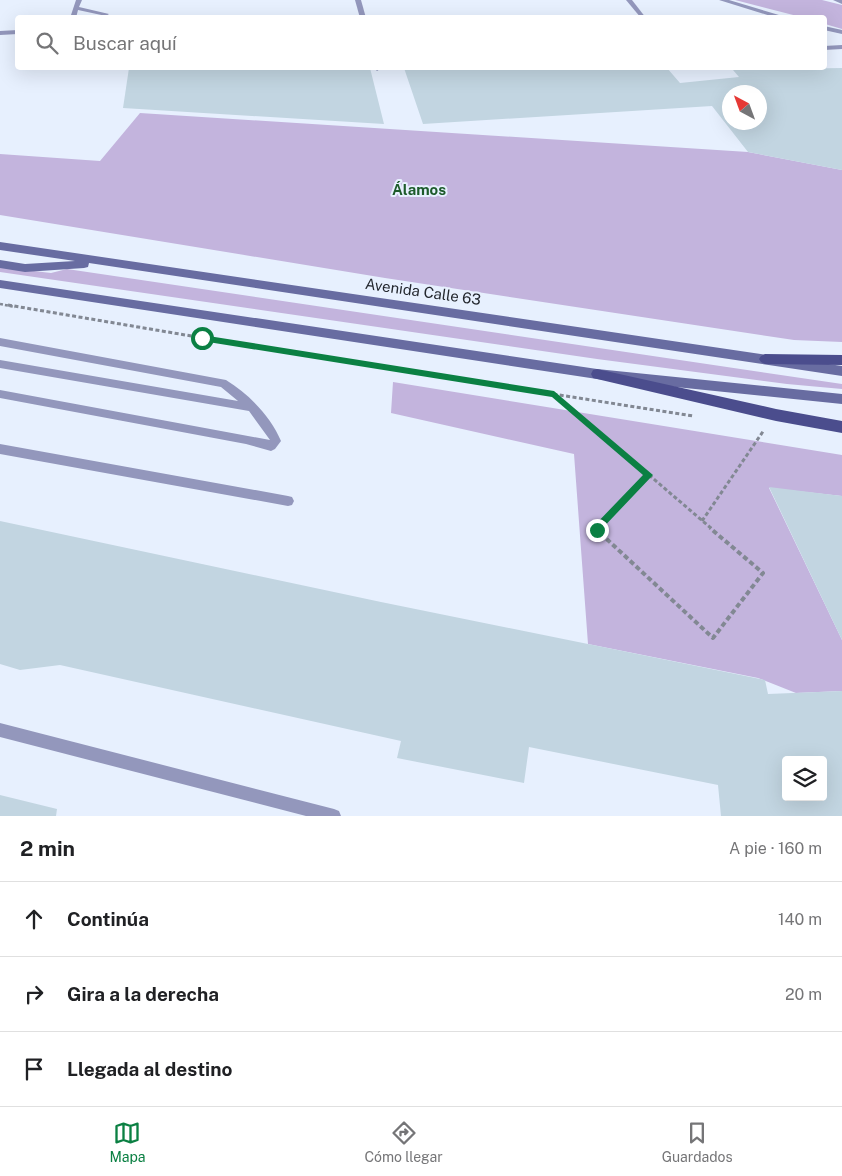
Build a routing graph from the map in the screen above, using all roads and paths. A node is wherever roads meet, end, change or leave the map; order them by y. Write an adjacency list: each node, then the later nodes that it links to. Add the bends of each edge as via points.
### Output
1 (79, 0): 7 (lane)
2 (358, 0): 10 (lane)
3 (629, 0): 11 (lane)
4 (722, 0): 12 (street)
5 (836, 0): 6 (street)
6 (842, 2)
7 (77, 8): 8 (lane); 9 (lane)
8 (106, 14)
9 (74, 15)
10 (362, 15)
11 (642, 15)
12 (775, 15)
13 (827, 29): 15 (street)
14 (15, 32): 16 (lane)
15 (842, 32)
16 (0, 33)
17 (842, 47): 18 (lane)
18 (827, 48)
19 (0, 246): 20 (main road, Avenida Calle 63)
20 (109, 262): 21 (main road, via 25,268); 25 (main road, Avenida Calle 63)
21 (0, 264)
22 (0, 284): 29 (main road)
23 (0, 304): 31 (path)
24 (0, 342): 33 (lane, via 224,383)
25 (765, 359): 26 (main road); 28 (main road, Avenida Calle 63)
26 (842, 360)
27 (0, 364): 33 (lane)
28 (842, 371)
29 (598, 374): 32 (main road); 36 (main road)
30 (0, 394): 33 (lane, via 273,446 275,436)
31 (554, 394): 34 (path); 38 (path)
32 (842, 398)
33 (249, 406)
34 (698, 417)
35 (756, 426): 40 (path, via 766,428)
36 (842, 427)
37 (0, 449): 39 (lane)
38 (649, 475): 40 (path); 40 (path, via 597,530 713,638 763,573)
39 (288, 501)
40 (702, 521)
41 (0, 730): 42 (lane)
42 (334, 816)

